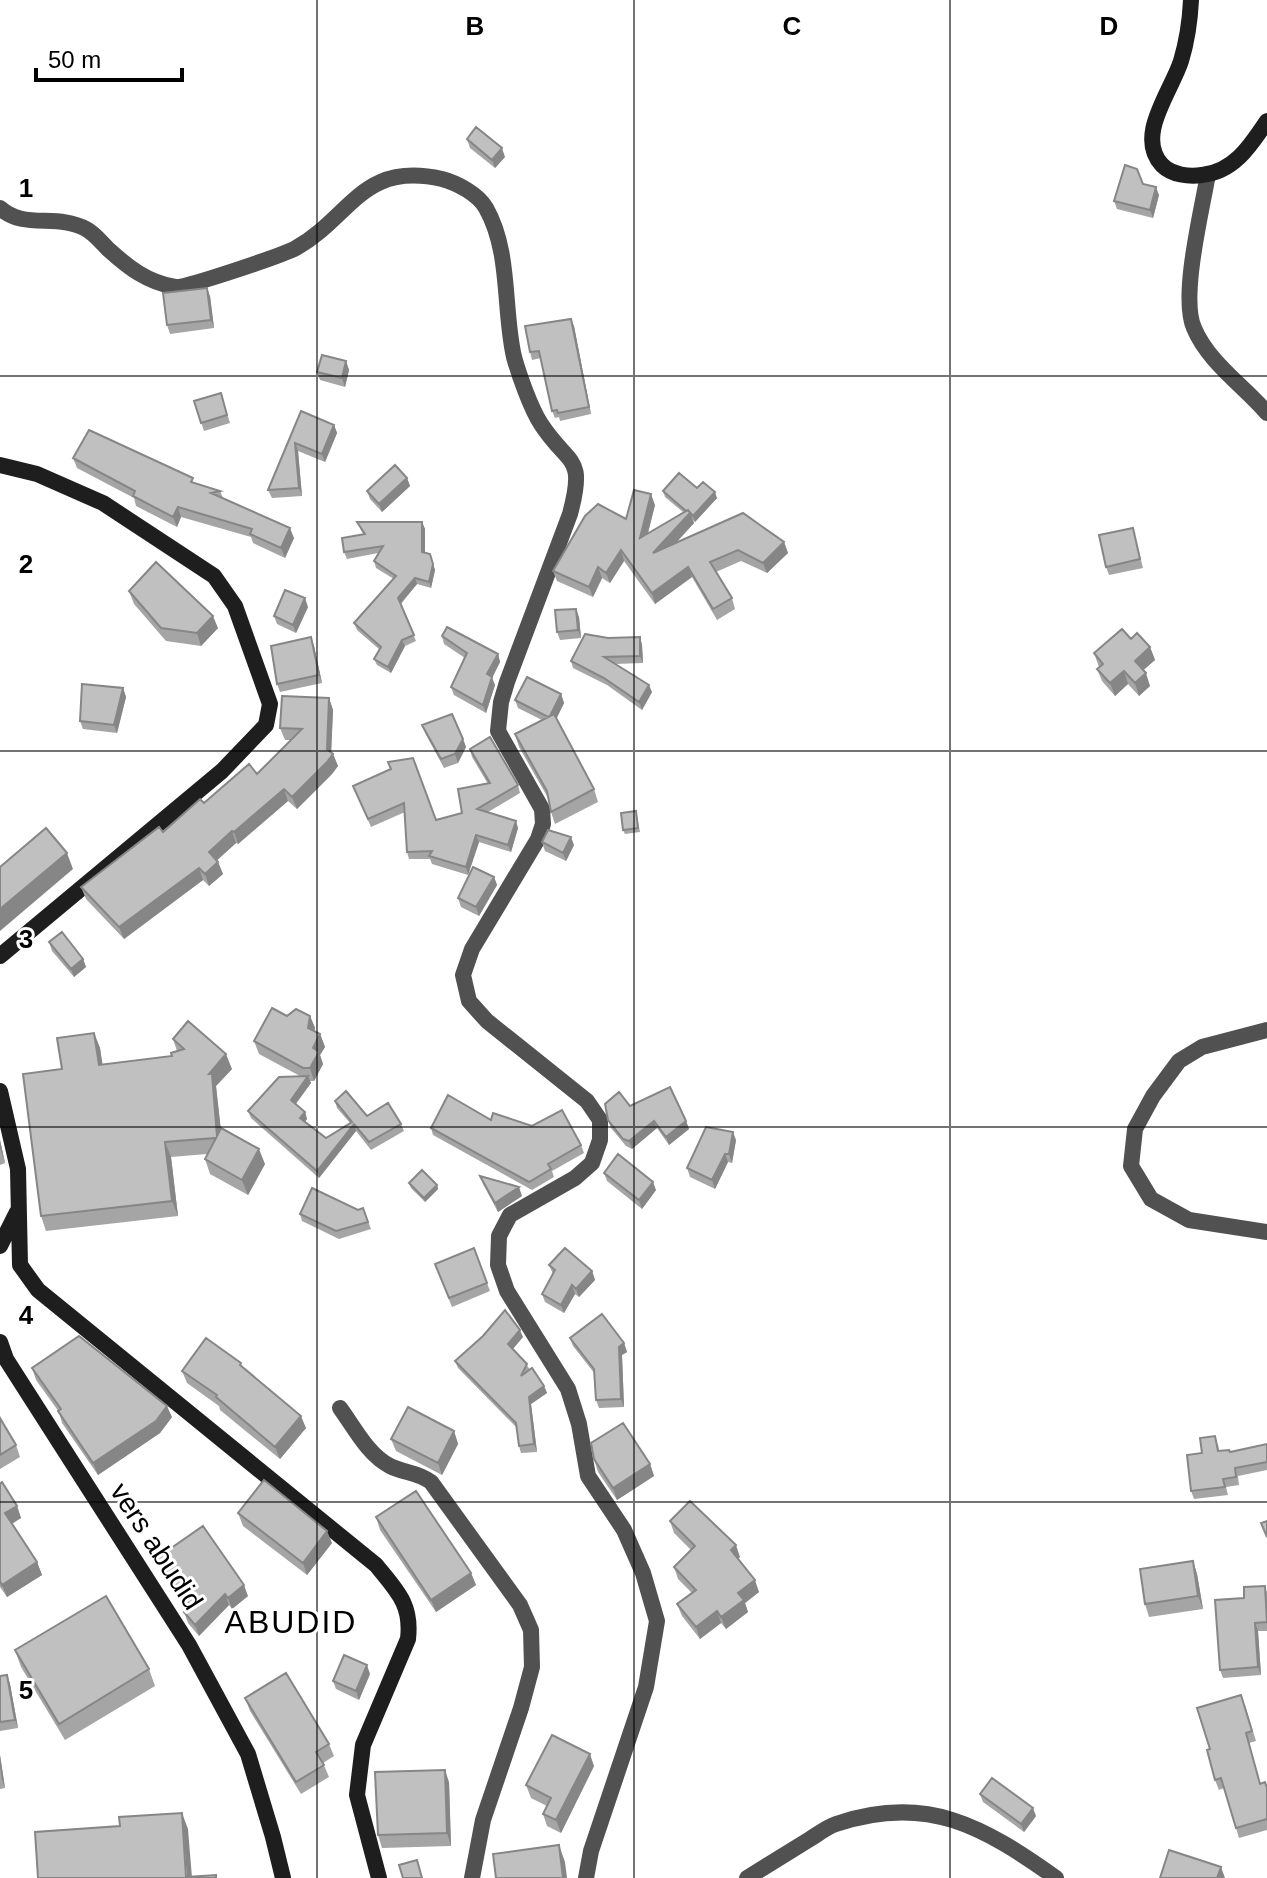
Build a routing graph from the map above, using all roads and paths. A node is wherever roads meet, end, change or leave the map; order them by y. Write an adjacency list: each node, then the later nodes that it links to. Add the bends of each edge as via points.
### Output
1 (1191, 0): 3 (street, via 1189,32 1151,141 1164,167 1185,176)
2 (1267, 121): 3 (street, via 1234,162)
3 (1208, 174): 5 (street, via 1189,284 1193,327 1225,372)
4 (0, 208): 18 (street, via 10,217 65,220 88,230 130,269 180,288 296,248 360,193 389,179 424,175 457,183 485,205 499,239 515,360 541,423 575,463 577,488 507,682 498,731 542,809 543,824 472,949 463,975 469,1001 487,1021 587,1101 600,1120 592,1163 510,1215 499,1236 498,1265 507,1291 568,1389 588,1476 624,1530 657,1621 646,1687)
5 (1267, 413)
6 (0, 465): 7 (street, via 37,474 103,503 214,576 235,606 270,704 266,725 222,771)
7 (0, 956)
8 (1267, 1030): 11 (street, via 1202,1047 1179,1061 1135,1129 1131,1166 1151,1199 1189,1220)
9 (0, 1091): 10 (street, via 18,1169)
10 (20, 1207): 12 (street); 16 (street, via 20,1265 38,1290 376,1565 405,1601 408,1639 363,1745 357,1795)
11 (1267, 1232)
12 (0, 1246)
13 (0, 1342): 15 (street, vers abudid, via 189,1645 248,1754)
14 (340, 1408): 17 (street, via 374,1455 431,1482 520,1605 531,1630 532,1667 483,1820)
15 (283, 1878)
16 (379, 1878)
17 (472, 1878)
18 (586, 1878)
19 (747, 1878): 20 (street, via 834,1824 930,1812 1010,1845)
20 (1056, 1878)

